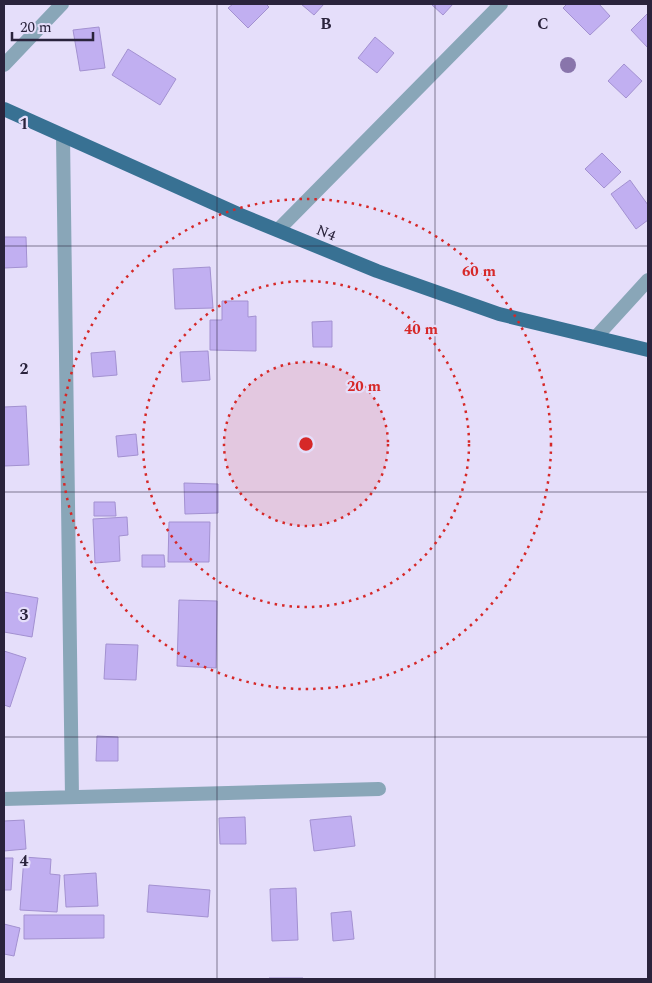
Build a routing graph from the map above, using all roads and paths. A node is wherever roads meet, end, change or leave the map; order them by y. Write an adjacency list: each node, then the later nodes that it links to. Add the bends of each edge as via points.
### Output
1 (62, 4): 3 (street)
2 (500, 4): 6 (street)
3 (4, 64)
4 (4, 109): 5 (main road, N4)
5 (63, 136): 6 (main road, N4); 11 (street)
6 (278, 230): 8 (main road, N4, via 377,271 499,314)
7 (648, 280): 8 (street)
8 (596, 337): 9 (main road, N4)
9 (648, 350)
10 (379, 790): 11 (street)
11 (72, 797): 12 (street)
12 (4, 798)

